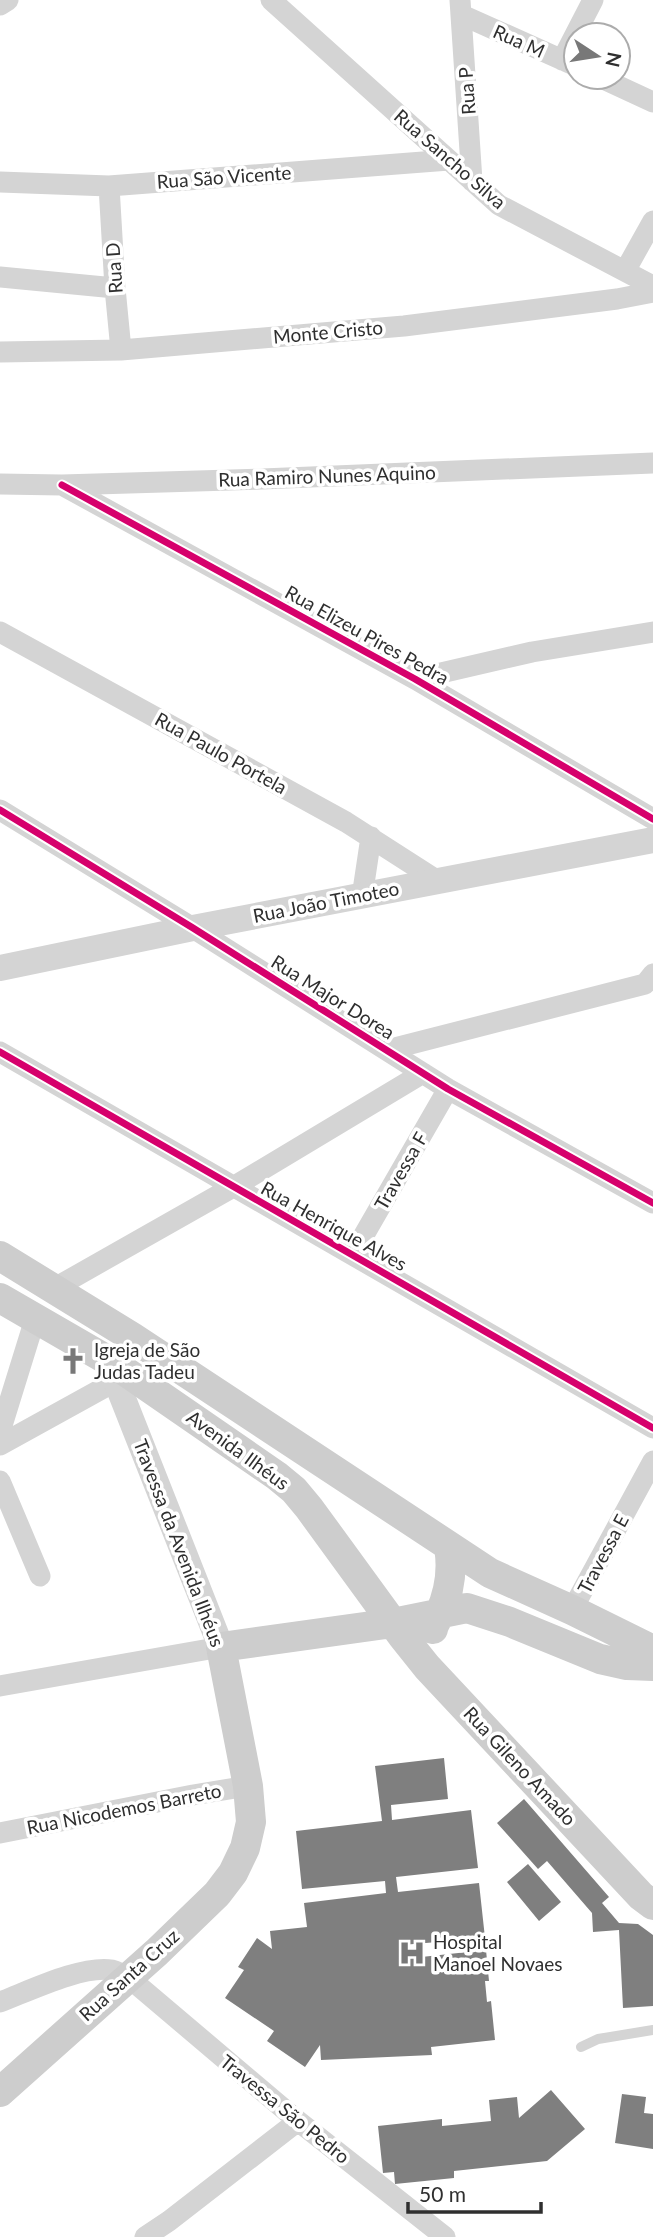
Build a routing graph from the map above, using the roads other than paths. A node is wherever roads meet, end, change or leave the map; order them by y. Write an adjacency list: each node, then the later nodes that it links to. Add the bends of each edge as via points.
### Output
1 (8, 0): 4 (street)
2 (271, 0): 10 (street, Rua Sancho Silva)
3 (593, 0): 6 (street)
4 (0, 5)
5 (461, 8): 7 (street, Rua M); 11 (street, Rua P)
6 (585, 21)
7 (562, 59)
8 (629, 91): 9 (street)
9 (653, 102)
10 (449, 160): 11 (street, Rua Sancho Silva); 13 (street, Rua São Vicente)
11 (472, 181): 15 (street, Rua Sancho Silva, via 499,205)
12 (0, 182): 13 (street, Rua São Vicente)
13 (109, 186): 18 (street, Rua D)
14 (653, 221): 15 (street)
15 (625, 271): 17 (street, Rua Sancho Silva)
16 (0, 277): 18 (street)
17 (653, 286)
18 (115, 288): 20 (street, Rua D)
19 (653, 292): 20 (street, Monte Cristo, via 404,326)
20 (121, 350): 21 (street, Monte Cristo)
21 (0, 352)
22 (653, 463): 24 (street, Rua Ramiro Nunes Aquino)
23 (0, 484): 24 (street, Rua Ramiro Nunes Aquino)
24 (62, 485): 27 (street, Rua Elizeu Pires Pedra)
25 (0, 632): 30 (street, Rua Paulo Portela)
26 (653, 632): 27 (street, via 532,652)
27 (415, 679): 29 (street, Rua Elizeu Pires Pedra)
28 (0, 810): 34 (street, Rua Major Dorea)
29 (653, 819)
30 (371, 837): 32 (street, Rua Paulo Portela); 33 (street)
31 (653, 840): 32 (street, Rua João Timoteo)
32 (438, 881): 33 (street, Rua João Timoteo)
33 (362, 897): 34 (street, Rua João Timoteo)
34 (193, 928): 35 (street, Rua João Timoteo); 37 (street, Rua Major Dorea)
35 (0, 968)
36 (650, 983): 37 (street)
37 (387, 1050): 39 (street, Rua Major Dorea)
38 (0, 1052): 41 (street, Rua Henrique Alves)
39 (423, 1073): 40 (street, Rua Major Dorea); 41 (street)
40 (448, 1089): 42 (street, Rua Major Dorea); 43 (street, Travessa F)
41 (233, 1187): 43 (street, Rua Henrique Alves); 45 (street)
42 (653, 1203)
43 (353, 1254): 49 (street, Rua Henrique Alves)
44 (0, 1256): 45 (main road, Avenida Ilhéus)
45 (53, 1289): 54 (main road, Avenida Ilhéus)
46 (0, 1298): 47 (main road, Avenida Ilhéus)
47 (35, 1319): 48 (main road, Avenida Ilhéus); 50 (street)
48 (116, 1373): 51 (street); 58 (main road, Avenida Ilhéus, via 294,1490); 59 (street, Travessa da Avenida Ilhéus)
49 (653, 1427)
50 (0, 1432)
51 (0, 1445)
52 (653, 1461): 56 (street, Travessa E)
53 (0, 1481): 55 (street)
54 (449, 1547): 56 (main road, Avenida Ilhéus, via 490,1573); 57 (main road, via 452,1567)
55 (40, 1576)
56 (572, 1610): 60 (main road, Avenida Ilhéus)
57 (440, 1614): 58 (main road); 61 (main road, via 476,1610 600,1658); 62 (main road, via 430,1637)
58 (393, 1623): 59 (main road); 62 (main road, Rua Gileno Amado)
59 (221, 1647): 63 (street); 64 (main road, Travessa da Avenida Ilhéus)
60 (653, 1650)
61 (653, 1666)
62 (427, 1667): 67 (main road, Rua Gileno Amado)
63 (0, 1686)
64 (248, 1786): 65 (street, Rua Nicodemos Barreto); 66 (main road, Travessa da Avenida Ilhéus, via 251,1822)
65 (0, 1833)
66 (245, 1848): 68 (main road, Rua Santa Cruz, via 217,1894)
67 (653, 1905)
68 (128, 1977): 69 (street, via 113,1970 90,1970); 72 (main road, Rua Santa Cruz); 73 (street, Travessa São Pedro)
69 (0, 2002)
70 (653, 2030): 71 (lane, via 598,2039)
71 (581, 2047)
72 (0, 2092)
73 (298, 2121): 74 (street); 75 (street, Travessa São Pedro)
74 (145, 2237)
75 (445, 2237)

